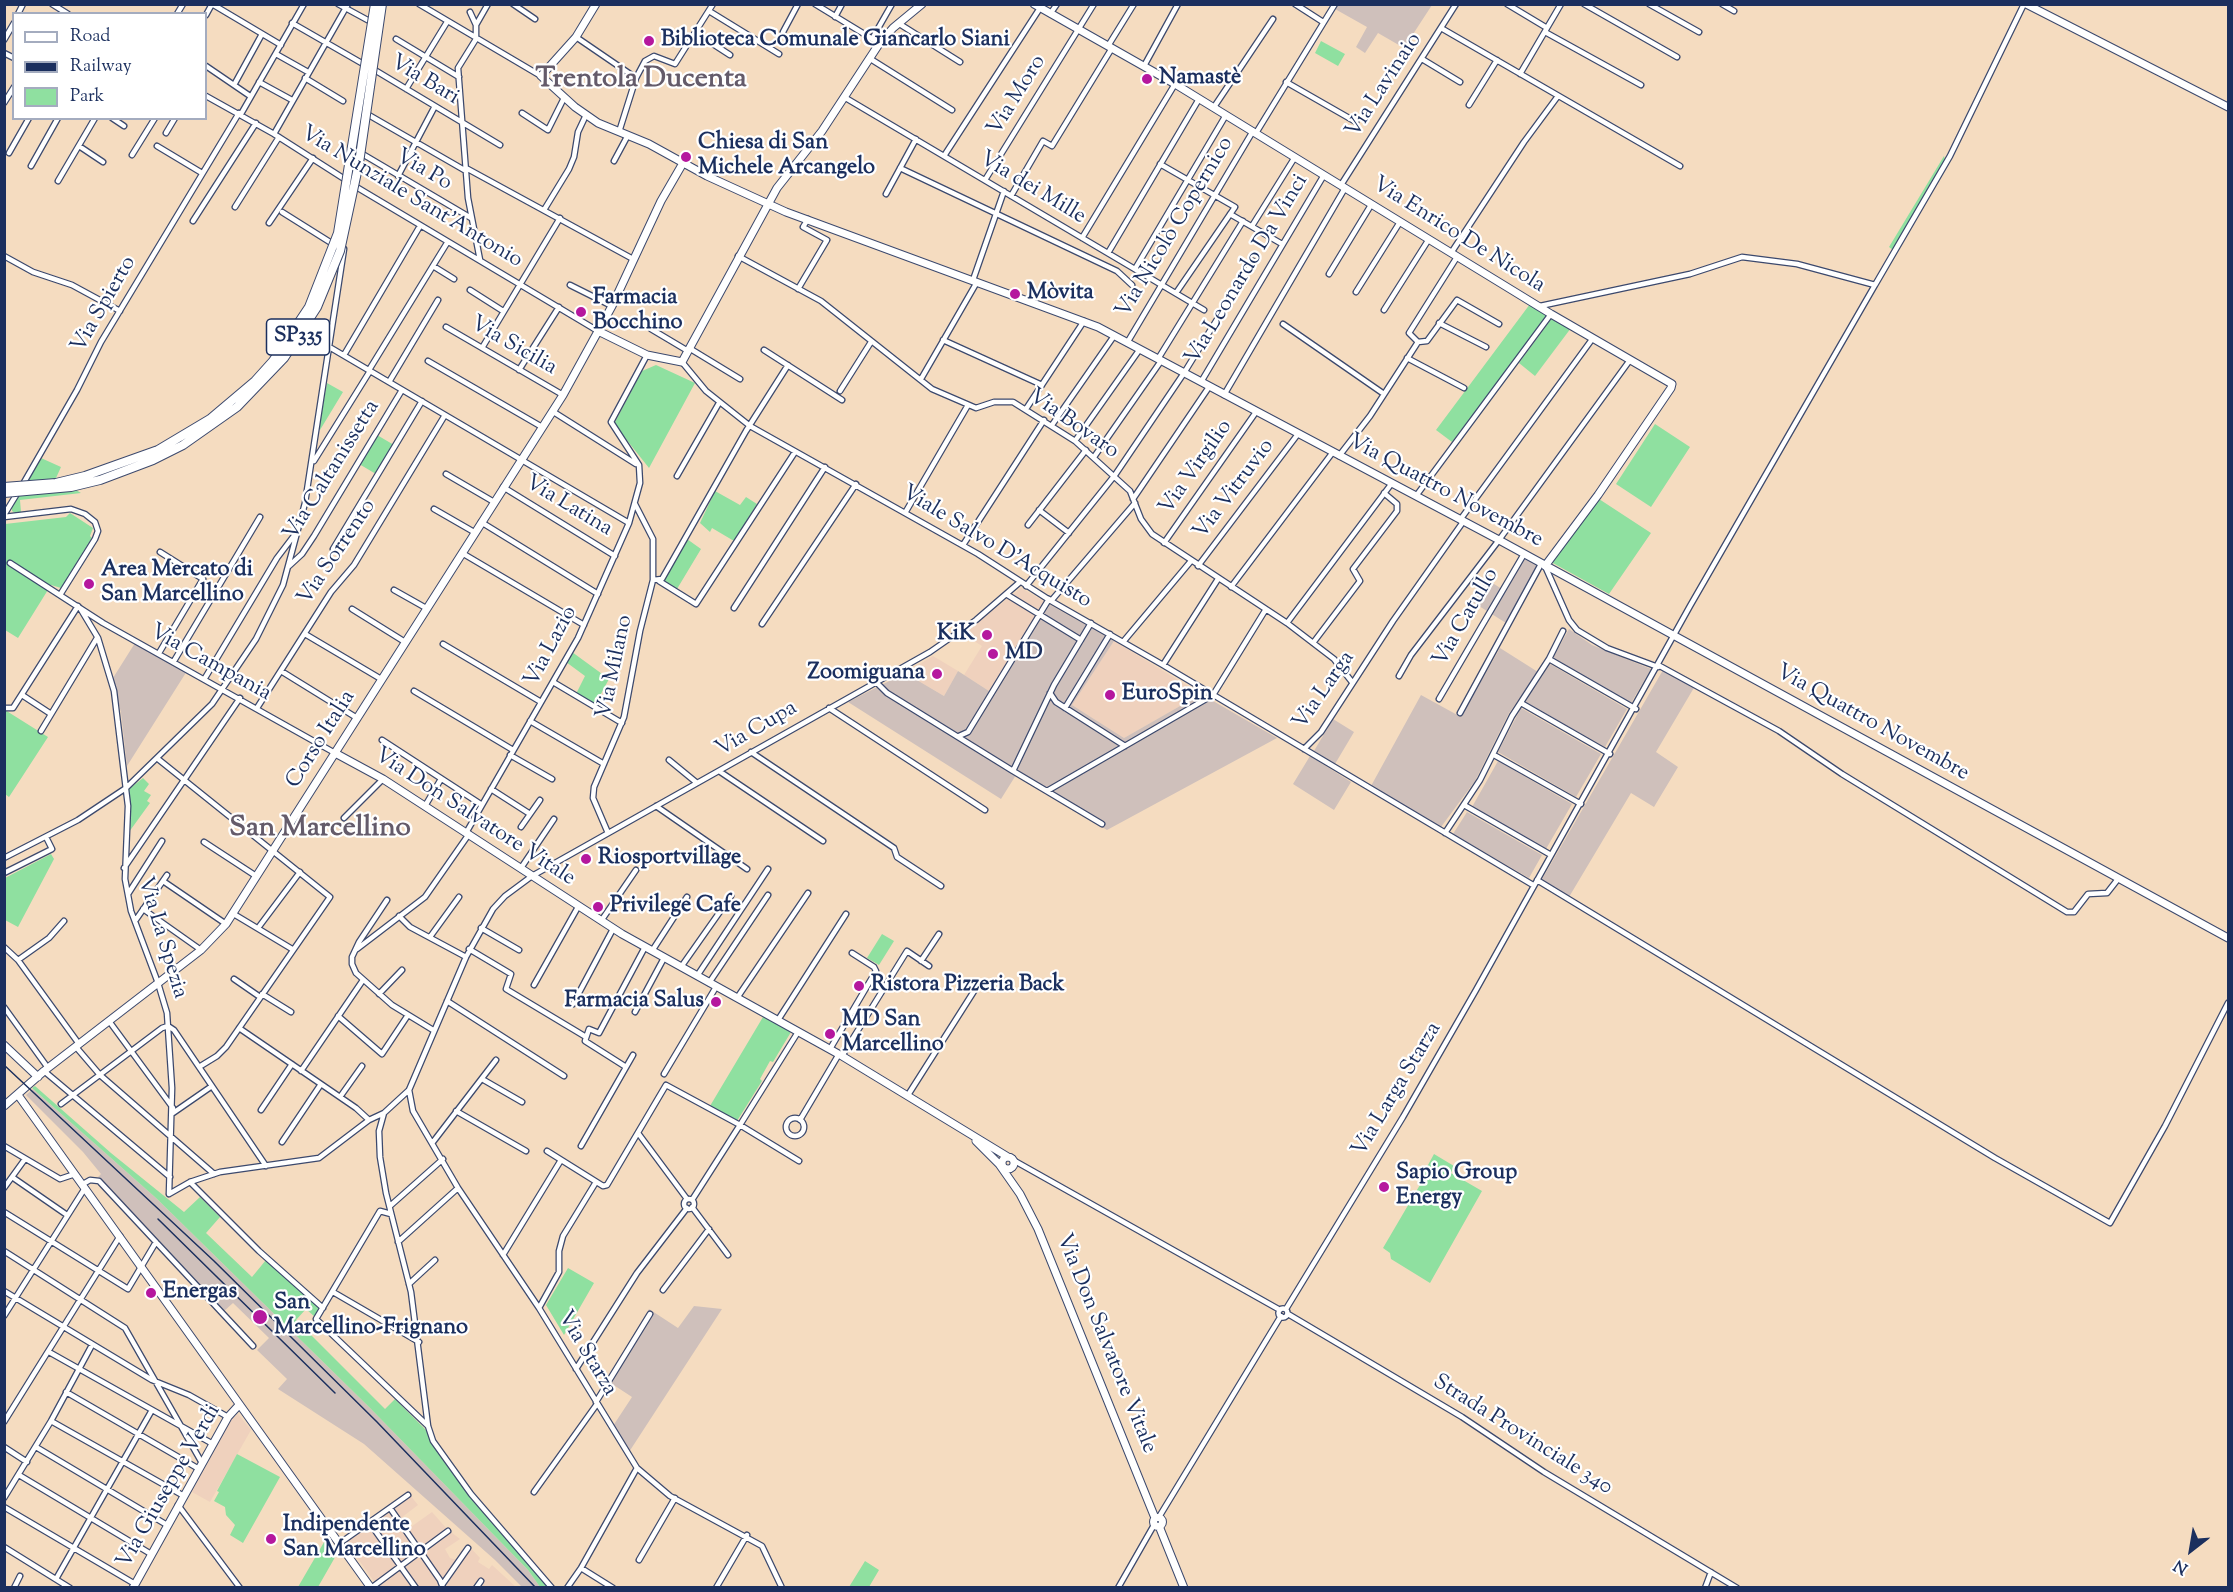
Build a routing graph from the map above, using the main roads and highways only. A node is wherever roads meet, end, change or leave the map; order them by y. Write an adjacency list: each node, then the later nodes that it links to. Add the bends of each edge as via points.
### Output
1 (378, 4): 2 (highway, SP335, bridge, via 338,233 309,306 273,361 210,419 158,450 56,483); 3 (highway, SP335, bridge, via 359,163 340,251 317,307 284,358 237,406 183,445 153,460 71,487)
2 (4, 486)
3 (4, 493)

